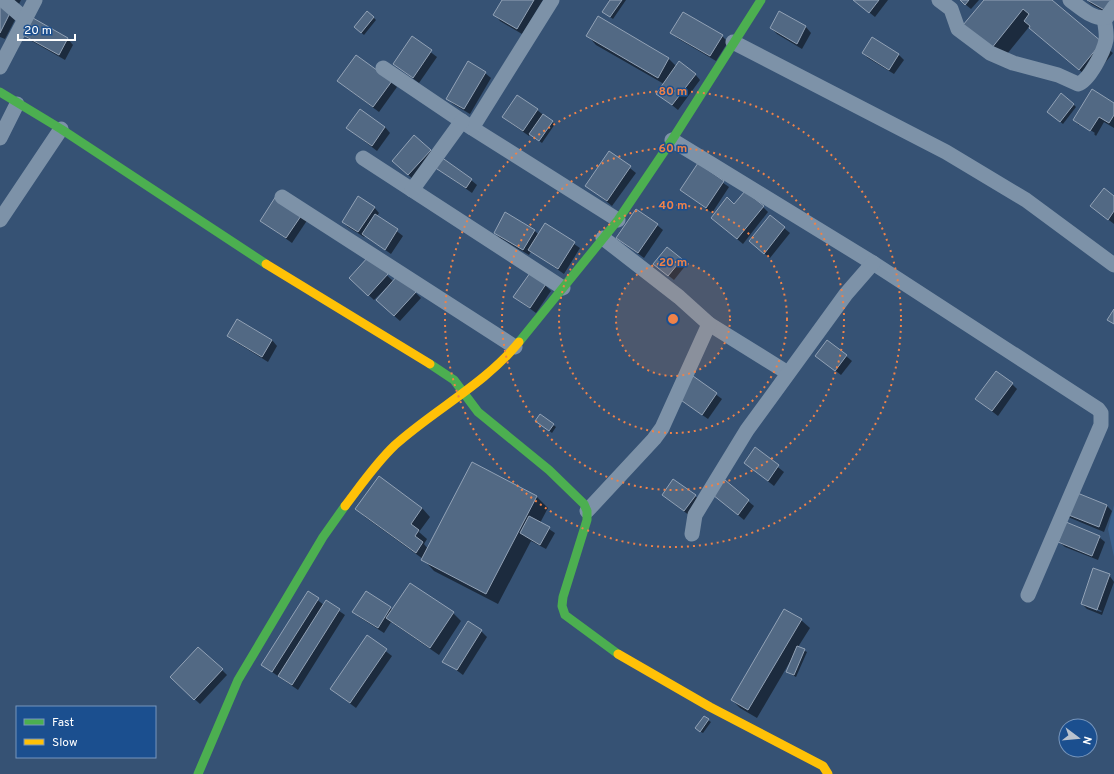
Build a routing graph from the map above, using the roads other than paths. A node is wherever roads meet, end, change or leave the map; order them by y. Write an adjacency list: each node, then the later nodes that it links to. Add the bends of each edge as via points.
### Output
1 (3, 0): 8 (street)
2 (35, 0): 8 (street)
3 (552, 0): 14 (street)
4 (761, 0): 9 (street)
5 (939, 0): 7 (street, via 952,9 958,29 990,53 1078,84 1086,79 1103,49)
6 (1070, 0): 7 (street, via 1099,18)
7 (1109, 13)
8 (24, 18): 10 (street)
9 (733, 42): 17 (street); 25 (street, via 946,152 1026,200)
10 (0, 67)
11 (383, 68): 14 (street)
12 (0, 92): 13 (street)
13 (17, 104): 15 (street); 16 (street)
14 (467, 125): 19 (street); 22 (street)
15 (61, 129): 21 (street); 30 (street, via 290,279 418,356 454,380)
16 (0, 138)
17 (672, 140): 22 (street); 24 (street)
18 (363, 158): 19 (street)
19 (412, 190): 26 (street)
20 (282, 197): 28 (street)
21 (0, 220)
22 (618, 220): 23 (street)
23 (603, 238): 26 (street); 27 (street, via 679,296)
24 (873, 263): 29 (street, via 846,294); 33 (street, via 985,334 1101,413 1101,425)
25 (1114, 265)
26 (563, 288): 28 (street)
27 (709, 324): 29 (street); 31 (street, via 662,428)
28 (515, 347): 30 (street, via 486,376)
29 (788, 373): 32 (street, via 747,430 695,515)
30 (464, 393): 31 (street, via 478,412 549,470 584,504); 34 (street, via 395,445 372,470 323,537 238,680)
31 (587, 511): 35 (street, via 587,520 563,597 562,606 565,614 623,658 823,766)
32 (692, 534)
33 (1028, 595)
34 (198, 774)
35 (828, 774)

